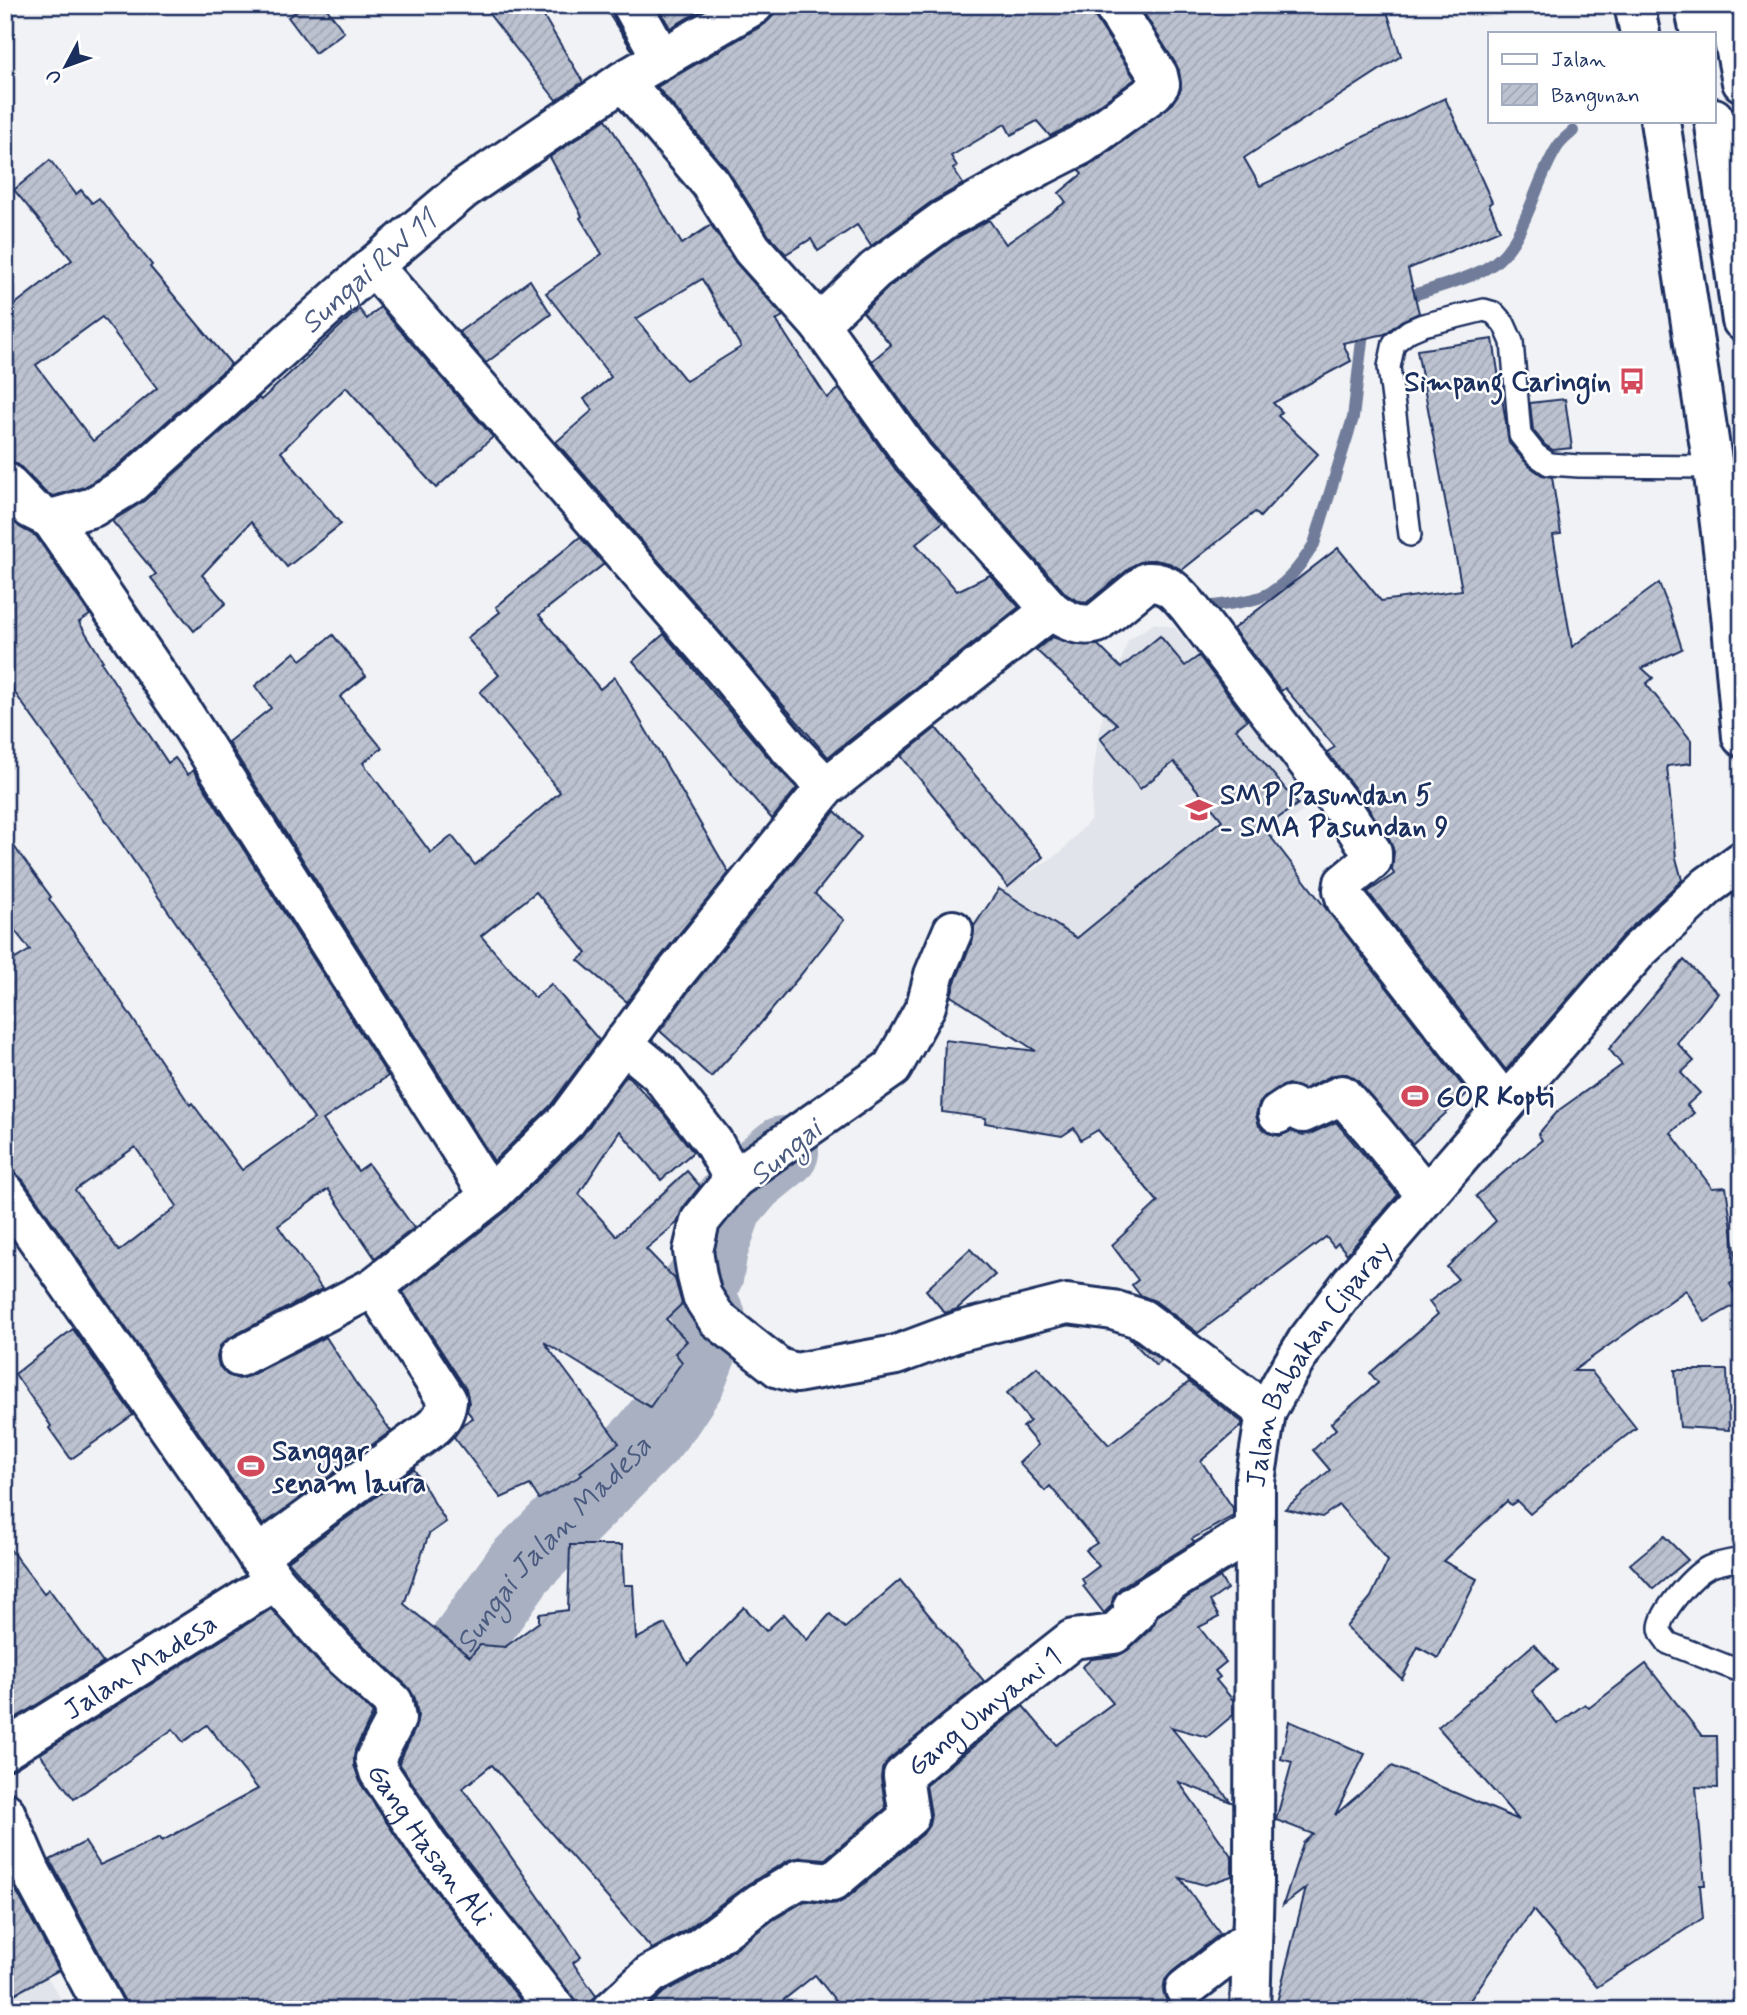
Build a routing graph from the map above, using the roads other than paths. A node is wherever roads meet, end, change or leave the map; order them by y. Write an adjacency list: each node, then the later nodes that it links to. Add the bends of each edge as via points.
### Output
1 (632, 5): 9 (main road)
2 (754, 5): 9 (main road)
3 (1112, 5): 16 (main road, via 1158,75 1160,83 1154,92 1082,145 944,220 875,270)
4 (1634, 5): 7 (main road)
5 (1694, 5): 8 (main road)
6 (1727, 5): 11 (main road)
7 (1640, 32)
8 (1700, 32)
9 (662, 59): 10 (main road)
10 (623, 81): 14 (main road, via 464,189); 16 (main road, via 710,183 752,249)
11 (1742, 82)
12 (1660, 122): 17 (main road)
13 (1715, 122): 15 (main road)
14 (373, 266): 19 (main road, via 129,485 93,507); 23 (main road)
15 (1742, 321)
16 (819, 324): 21 (main road, via 914,457)
17 (1713, 467): 20 (lane, via 1549,464 1520,435 1512,342 1504,324 1484,310 1423,325 1394,343 1389,367); 22 (main road)
18 (5, 482): 19 (main road, via 31,509)
19 (51, 519): 32 (main road, via 180,708)
20 (1410, 535)
21 (1051, 610): 23 (main road); 27 (main road, via 1090,625 1147,582 1173,589 1372,852 1372,860 1344,883 1346,900)
22 (1742, 737)
23 (826, 787): 26 (main road)
24 (1742, 861): 27 (main road, Jalan Babakan Ciparay, via 1651,937)
25 (953, 930): 29 (main road, via 926,1006 892,1068)
26 (623, 1043): 29 (main road, via 659,1073 713,1142); 32 (main road, via 567,1120)
27 (1505, 1104): 31 (main road, Jalan Babakan Ciparay)
28 (1278, 1114): 31 (main road, via 1290,1107 1303,1113 1342,1095)
29 (734, 1179): 35 (main road, via 700,1221 694,1251 697,1276 702,1296 717,1319 779,1368 796,1373 896,1355 960,1331 1067,1304 1142,1319)
30 (5, 1192): 38 (main road, Gang Hasan Ali)
31 (1426, 1195): 35 (main road, Jalan Babakan Ciparay, via 1350,1283)
32 (490, 1196): 33 (main road)
33 (374, 1287): 34 (main road); 38 (main road, Jalan Madesa, via 447,1400 446,1411 431,1429)
34 (239, 1357)
35 (1266, 1412): 36 (main road, Jalan Babakan Ciparay, via 1255,1481)
36 (1254, 1530): 42 (main road, Jalan Babakan Ciparay); 46 (main road, Gang Umyani 1, via 1133,1606 1136,1613 1114,1634 1073,1639 955,1732 903,1776 909,1817 832,1882 800,1879 780,1890 698,1949 650,1974)
37 (1742, 1559): 39 (lane, via 1698,1573 1660,1626 1668,1643)
38 (266, 1568): 40 (main road, Jalan Madesa); 45 (main road, Gang Hasan Ali, via 336,1650 393,1702 396,1719 375,1759 379,1772 428,1846)
39 (1742, 1672)
40 (5, 1750)
41 (5, 1812): 44 (main road)
42 (1252, 1937): 43 (main road); 47 (main road, Jalan Babakan Ciparay)
43 (1185, 1989)
44 (105, 2010)
45 (556, 2010)
46 (612, 2010)
47 (1250, 2010)

